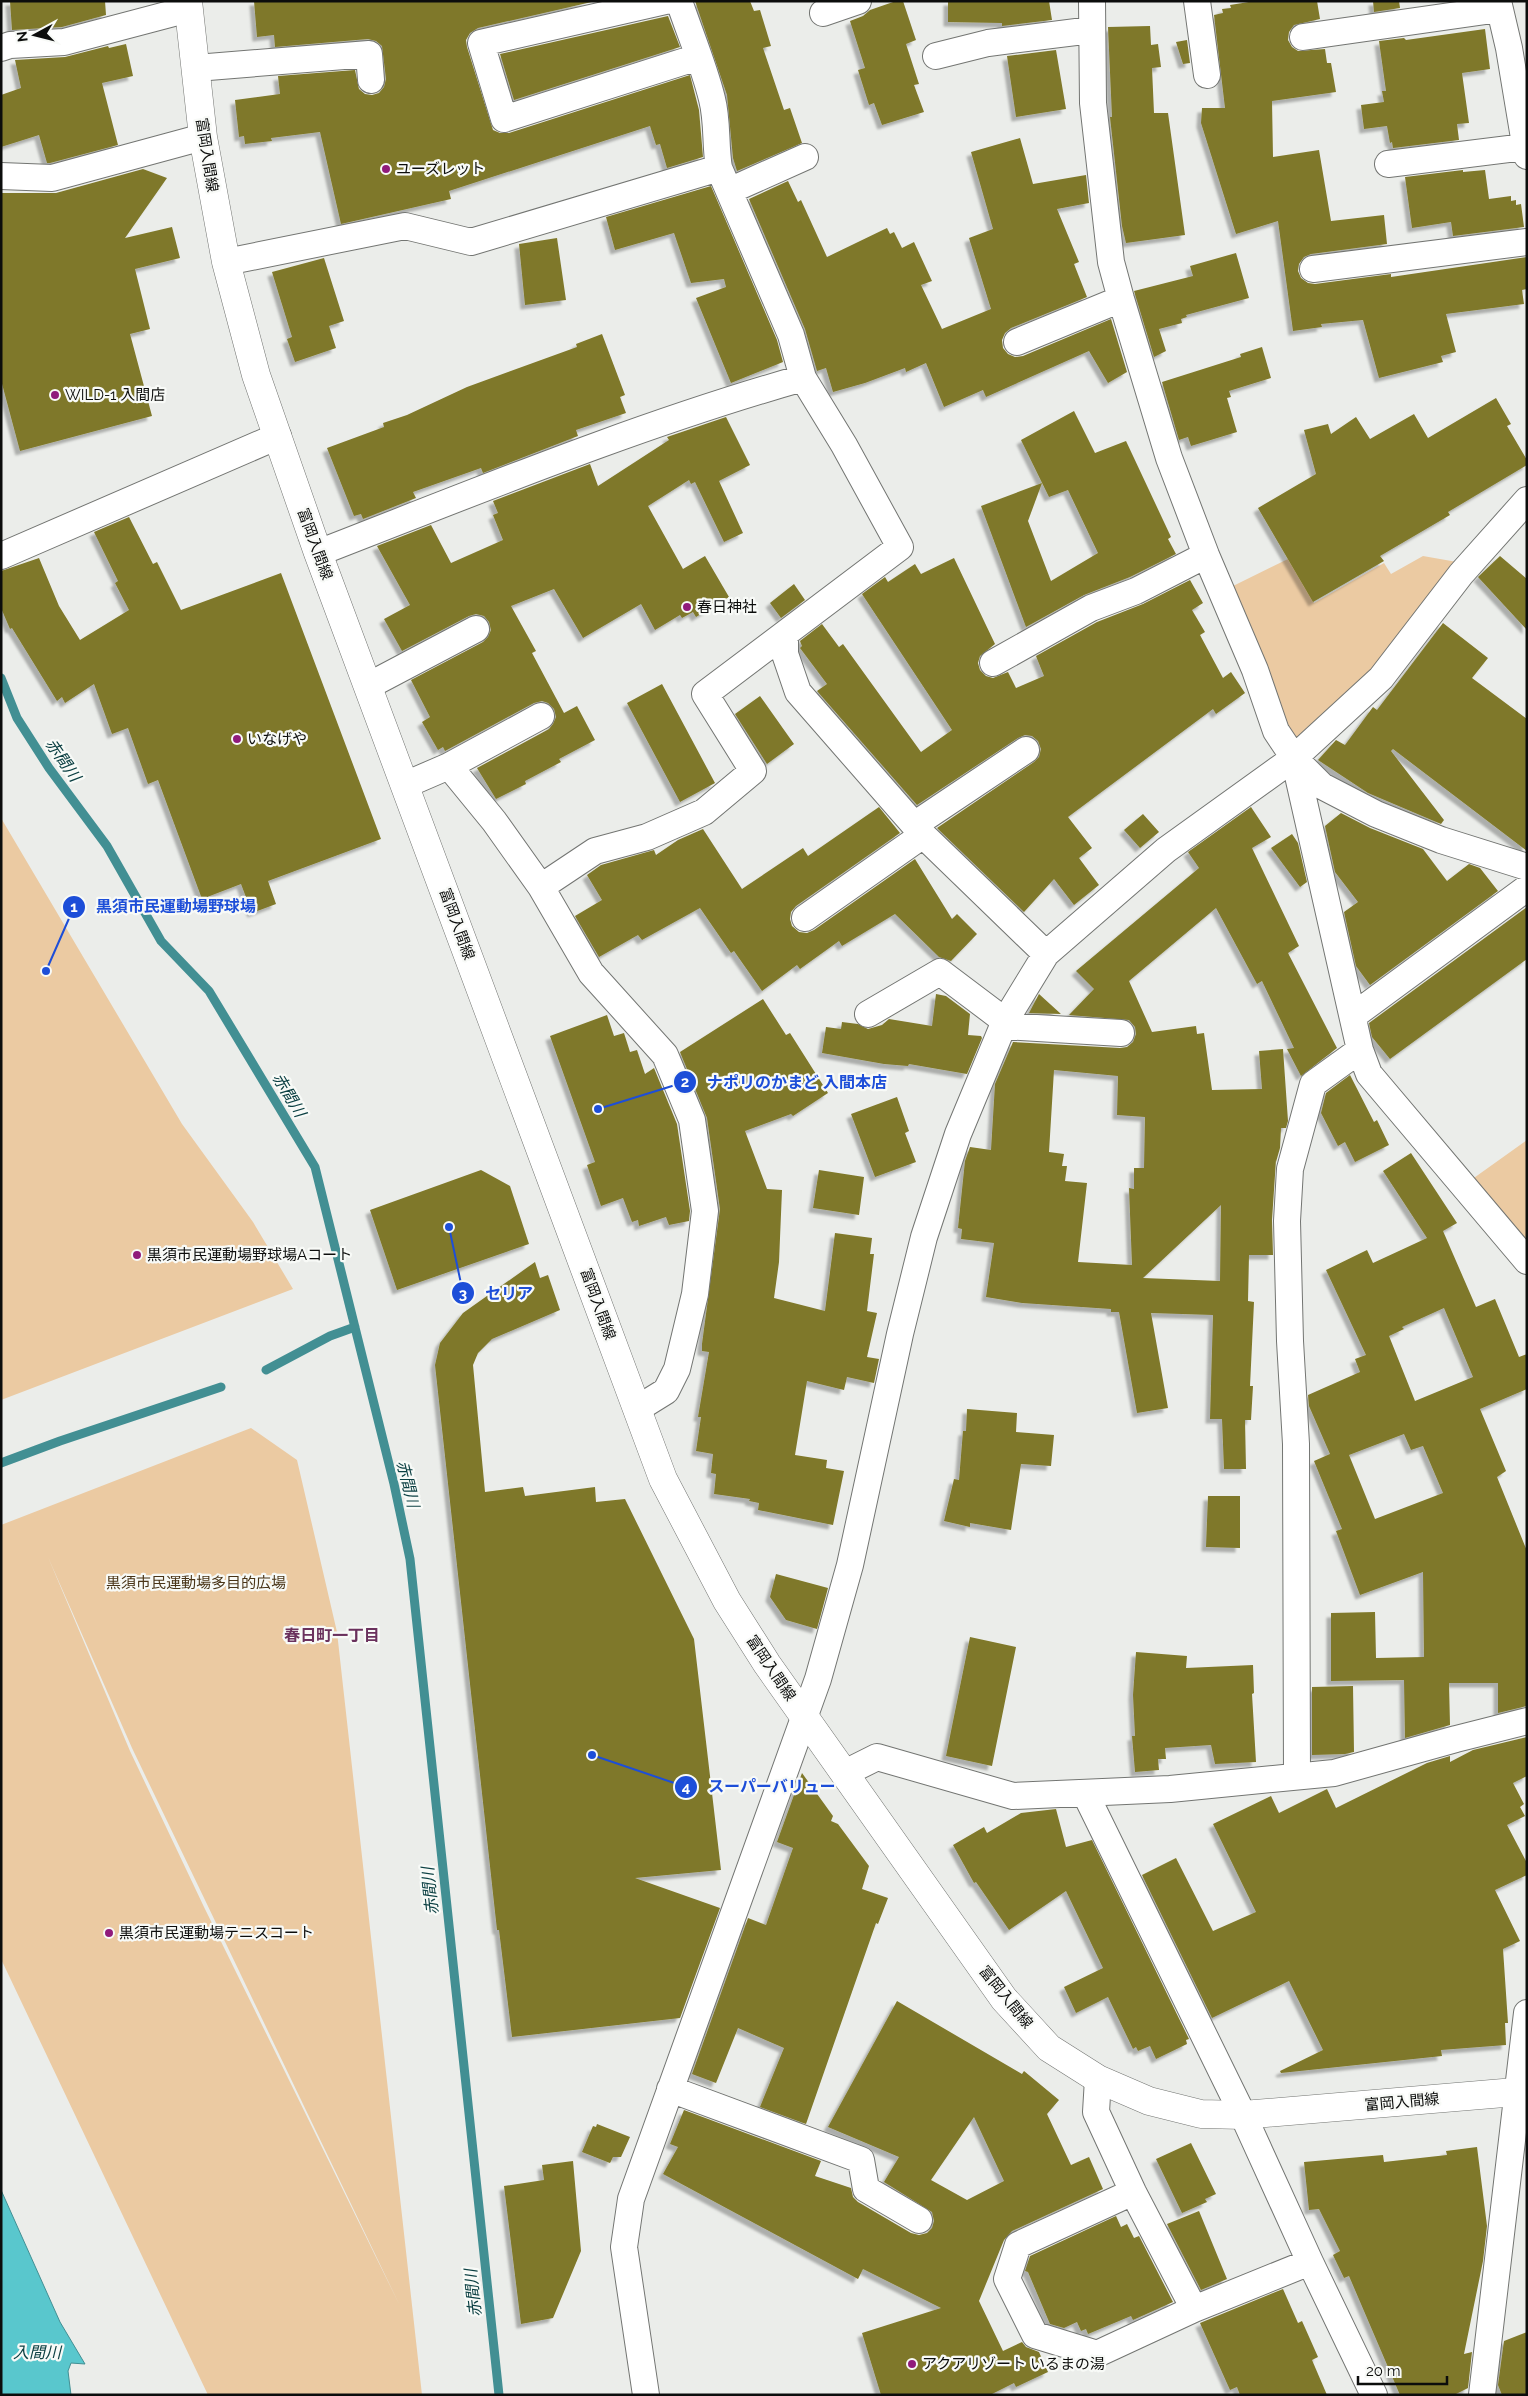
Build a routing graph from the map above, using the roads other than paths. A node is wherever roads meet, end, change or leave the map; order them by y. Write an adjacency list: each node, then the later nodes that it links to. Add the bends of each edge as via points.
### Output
1 (665, 1): 13 (street, via 481,43 504,119)
2 (679, 1): 13 (street)
3 (858, 1): 8 (street)
4 (1092, 1): 9 (street)
5 (1197, 1): 15 (street)
6 (189, 5): 11 (street, via 64,42); 14 (main road, 富岡入間線)
7 (1499, 5): 10 (street); 18 (street)
8 (823, 13)
9 (1092, 30): 12 (street, via 988,43); 26 (street, via 1093,103 1102,193 1111,262)
10 (1303, 37)
11 (1, 48)
12 (936, 56)
13 (698, 57): 22 (street, via 712,98 717,124 716,152)
14 (196, 68): 16 (street, via 369,54); 17 (main road, 富岡入間線)
15 (1207, 75)
16 (371, 80)
17 (203, 137): 21 (street, via 52,178); 24 (main road, 富岡入間線)
18 (1526, 151): 20 (street)
19 (805, 157): 22 (street)
20 (1388, 164)
21 (1, 176)
22 (724, 179): 24 (street, via 471,242 404,226); 28 (street, via 791,334)
23 (1527, 242): 25 (street)
24 (226, 262): 29 (main road, 富岡入間線, via 256,375)
25 (1313, 269)
26 (1121, 299): 27 (street); 32 (street, via 1168,458)
27 (1017, 342)
28 (803, 378): 31 (street, via 646,427); 35 (street, via 900,547)
29 (278, 436): 31 (main road, 富岡入間線); 33 (street)
30 (1527, 500): 40 (street, via 1460,574 1381,678)
31 (318, 553): 37 (main road, 富岡入間線)
32 (1206, 555): 36 (street, via 1136,591 1091,608); 40 (street, via 1255,670 1276,730)
33 (1, 556)
34 (476, 629): 37 (street)
35 (784, 635): 43 (street, via 785,654 798,692); 45 (street, via 705,694 753,771 704,812 647,837 595,851)
36 (993, 663)
37 (368, 686): 42 (main road, 富岡入間線)
38 (541, 716): 41 (street)
39 (1026, 750): 43 (street)
40 (1294, 758): 44 (street, via 1322,786 1376,814 1441,840); 48 (street, via 1166,850); 50 (street)
41 (448, 766): 42 (street); 45 (street, via 494,821)
42 (405, 784): 55 (main road, 富岡入間線)
43 (919, 830): 47 (street); 48 (street)
44 (1527, 867)
45 (541, 887): 55 (street, via 592,973 665,1056 692,1120 704,1211 695,1294 677,1369 666,1391)
46 (1527, 888): 50 (street)
47 (805, 918)
48 (1046, 954): 51 (street)
49 (868, 1014): 51 (street, via 940,972)
50 (1353, 1016): 53 (street)
51 (1003, 1023): 52 (street); 56 (street, via 958,1134 924,1237 850,1565)
52 (1121, 1033)
53 (1360, 1050): 54 (street, via 1369,1074); 59 (street, via 1313,1084 1290,1169 1287,1221 1296,1444)
54 (1527, 1260)
55 (637, 1409): 56 (main road, 富岡入間線, via 663,1478 695,1543 727,1602)
56 (804, 1718): 58 (main road, 富岡入間線); 63 (street)
57 (1527, 1721): 59 (street, via 1334,1773)
58 (846, 1773): 60 (street, via 877,1758 1014,1796); 62 (main road, 富岡入間線, via 1004,1999 1049,2048)
59 (1297, 1776): 60 (street, via 1170,1789)
60 (1086, 1793): 65 (street)
61 (1527, 2013): 64 (street)
62 (1098, 2079): 65 (main road, 富岡入間線, via 1149,2101 1201,2114); 66 (street, via 1096,2112)
63 (670, 2089): 67 (street, via 861,2160 866,2189); 70 (street, via 631,2199 624,2247)
64 (1521, 2092): 65 (main road, 富岡入間線); 72 (street, via 1514,2126)
65 (1243, 2115): 68 (street)
66 (1133, 2192): 69 (street); 69 (street, via 1018,2245 1007,2280 1035,2335 1097,2354)
67 (919, 2220)
68 (1310, 2262): 69 (street); 71 (street)
69 (1194, 2309)
70 (646, 2395)
71 (1374, 2395)
72 (1482, 2395)

